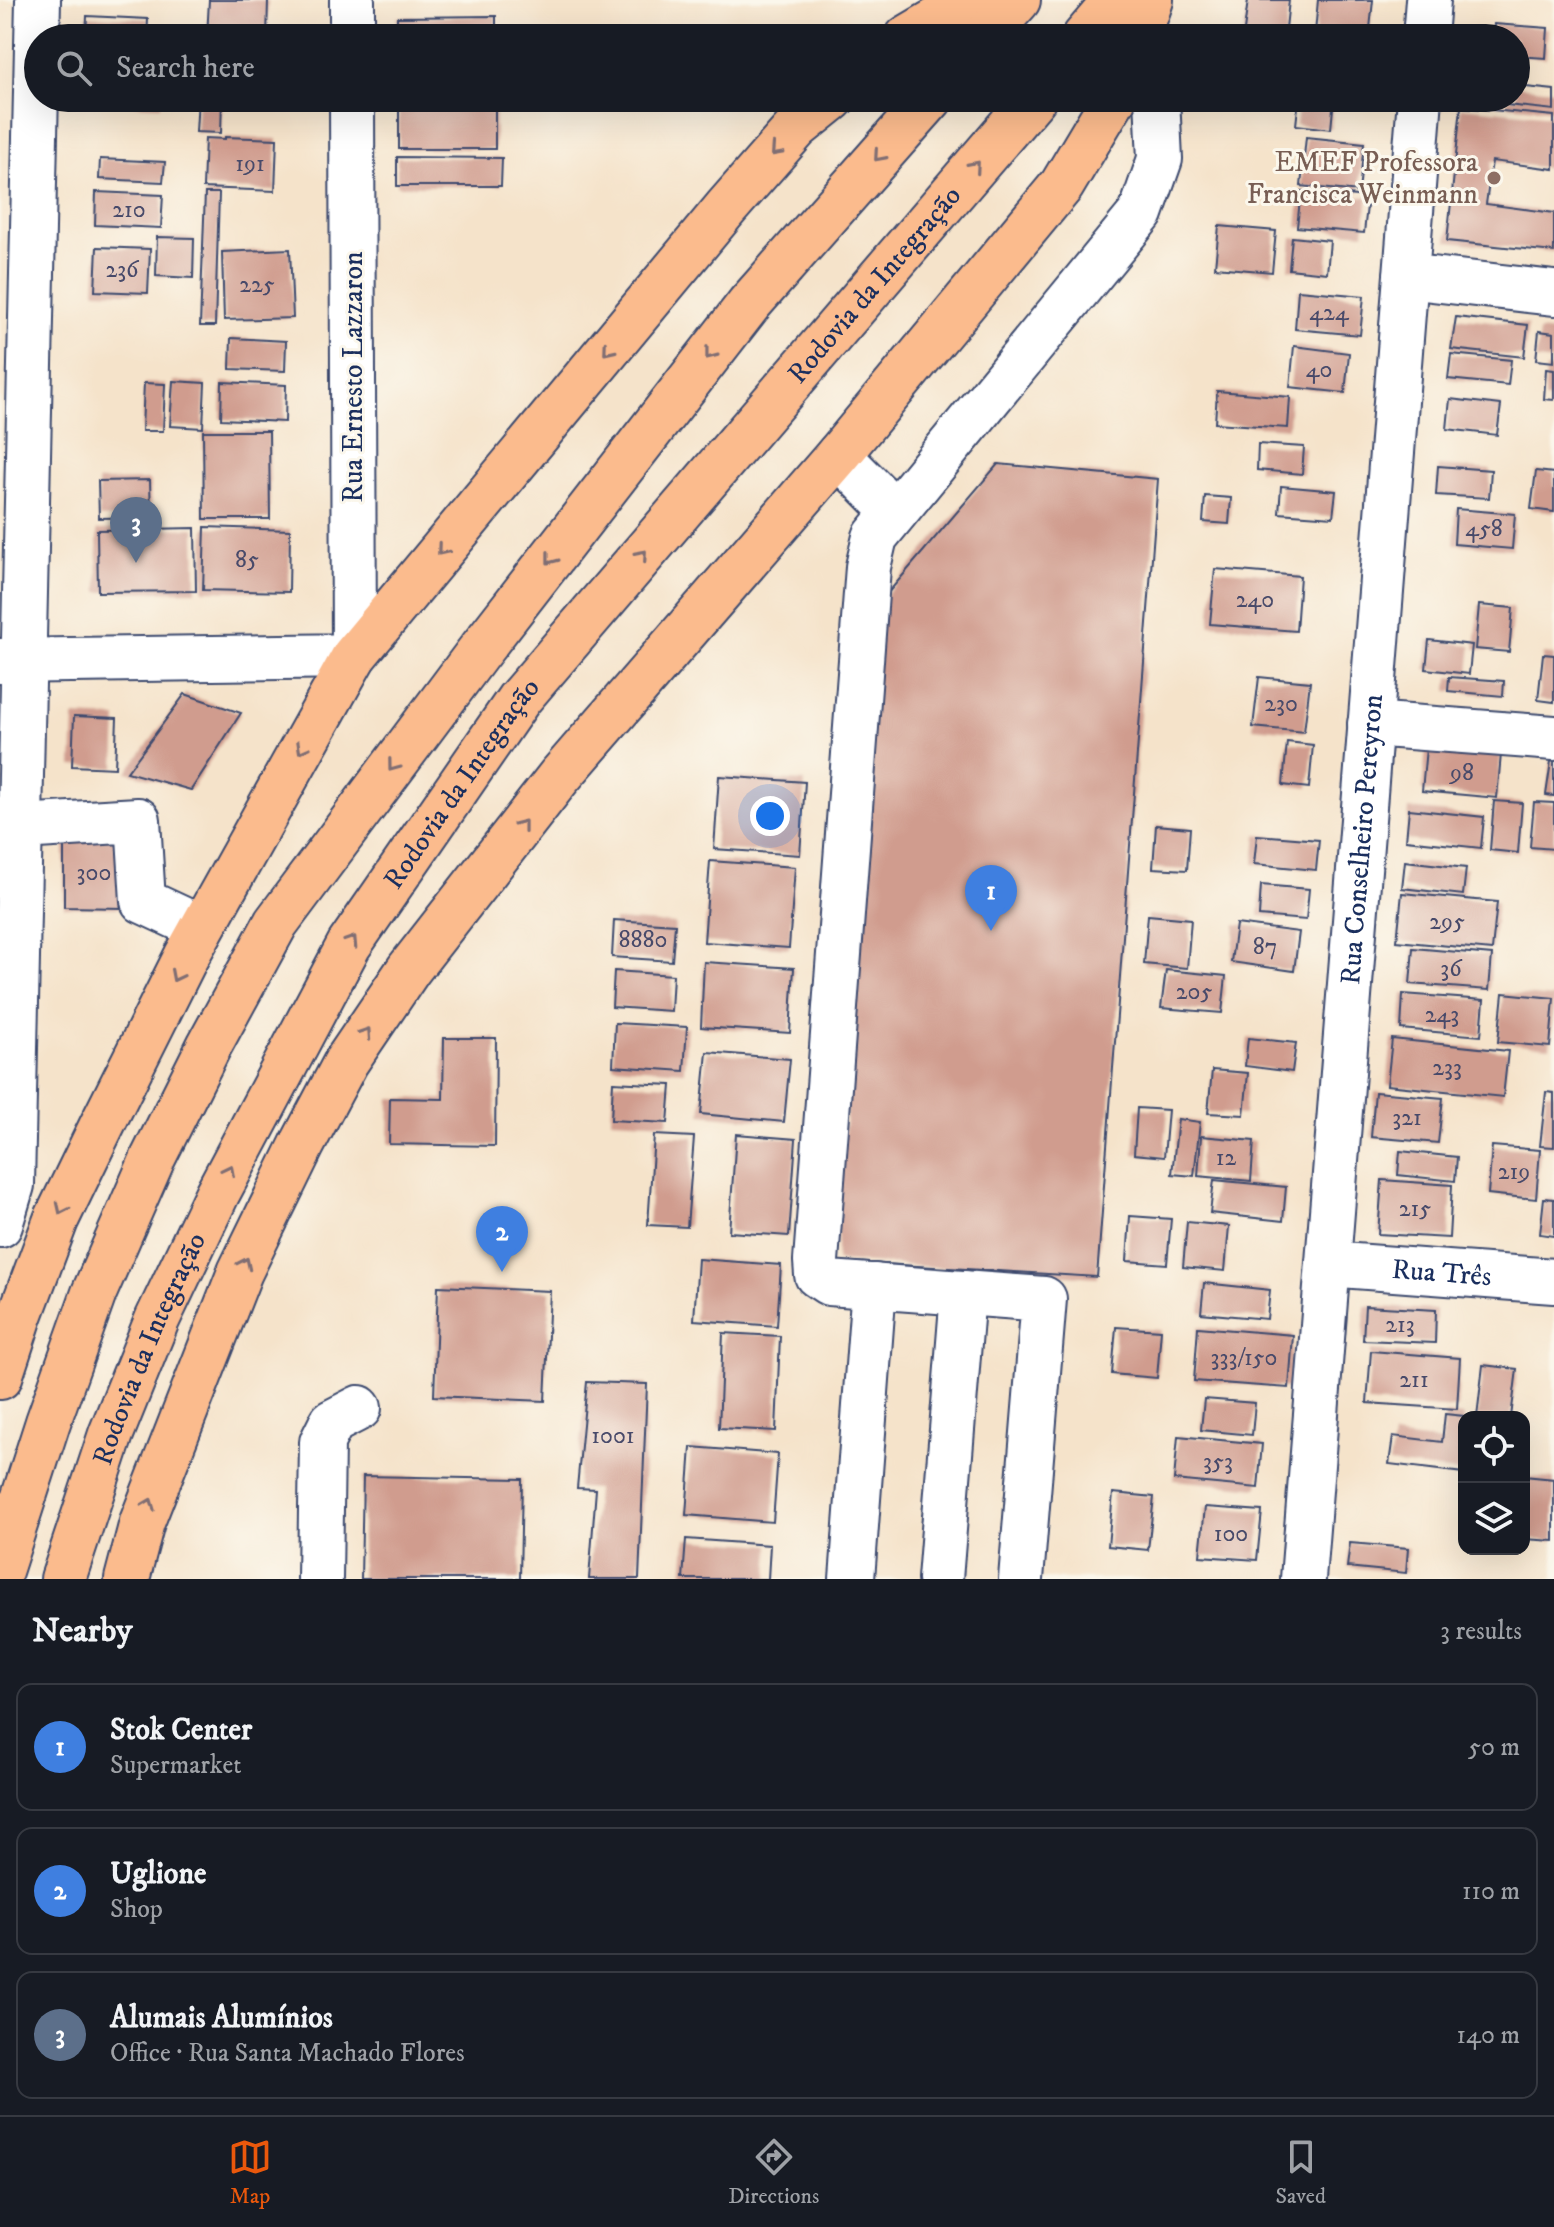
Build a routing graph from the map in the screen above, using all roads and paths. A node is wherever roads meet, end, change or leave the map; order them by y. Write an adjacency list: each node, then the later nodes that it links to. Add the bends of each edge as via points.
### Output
1 (38, 0): 8 (street)
2 (352, 0): 9 (street)
3 (971, 0): 10 (highway)
4 (1018, 0): 11 (highway)
5 (1116, 0): 12 (highway)
6 (1151, 0): 13 (highway)
7 (1428, 0): 14 (street)
8 (37, 24)
9 (352, 24)
10 (931, 24)
11 (997, 24)
12 (1096, 24)
13 (1143, 24)
14 (1426, 24)
15 (34, 112): 28 (street)
16 (352, 112): 27 (street, Rua Ernesto Lazzaron)
17 (816, 112): 27 (highway, one-way to 27, via 726,208)
18 (919, 112): 40 (highway, one-way to 40, via 749,304 276,923 153,1158 94,1293)
19 (1022, 112): 41 (highway, Rodovia da Integração, one-way to 19, via 111,1434 157,1320 217,1194 349,945 519,699)
20 (1106, 112): 25 (highway, via 1062,185)
21 (1158, 112): 26 (street, via 1160,159 1141,213)
22 (1419, 112): 23 (street, Rua Conselheiro Pereyron)
23 (1406, 276): 24 (street); 29 (street, Rua Conselheiro Pereyron)
24 (1554, 293)
25 (838, 455): 26 (street); 42 (highway, one-way to 25, via 147,1508 240,1272 346,1062 409,969 559,777)
26 (895, 512): 36 (street, via 875,537 868,567 816,1261 817,1275 829,1283)
27 (354, 656): 28 (street); 32 (highway, one-way to 32)
28 (12, 661): 31 (street)
29 (1370, 724): 30 (street); 34 (street, Rua Conselheiro Pereyron)
30 (1554, 738)
31 (20, 827): 32 (street, via 138,820 143,901); 33 (street, via 12,1185)
32 (201, 928): 38 (highway, one-way to 38, via 56,1220)
33 (0, 1225)
34 (1328, 1264): 35 (street, Rua Três); 47 (street, Rua Conselheiro Pereyron)
35 (1554, 1281)
36 (874, 1286): 37 (street); 44 (street)
37 (963, 1293): 45 (street); 46 (street, via 1044,1299)
38 (0, 1377)
39 (359, 1408): 43 (street, via 332,1422 322,1442)
40 (0, 1571)
41 (63, 1579)
42 (127, 1579)
43 (320, 1579)
44 (852, 1579)
45 (940, 1579)
46 (1021, 1579)
47 (1303, 1579)

